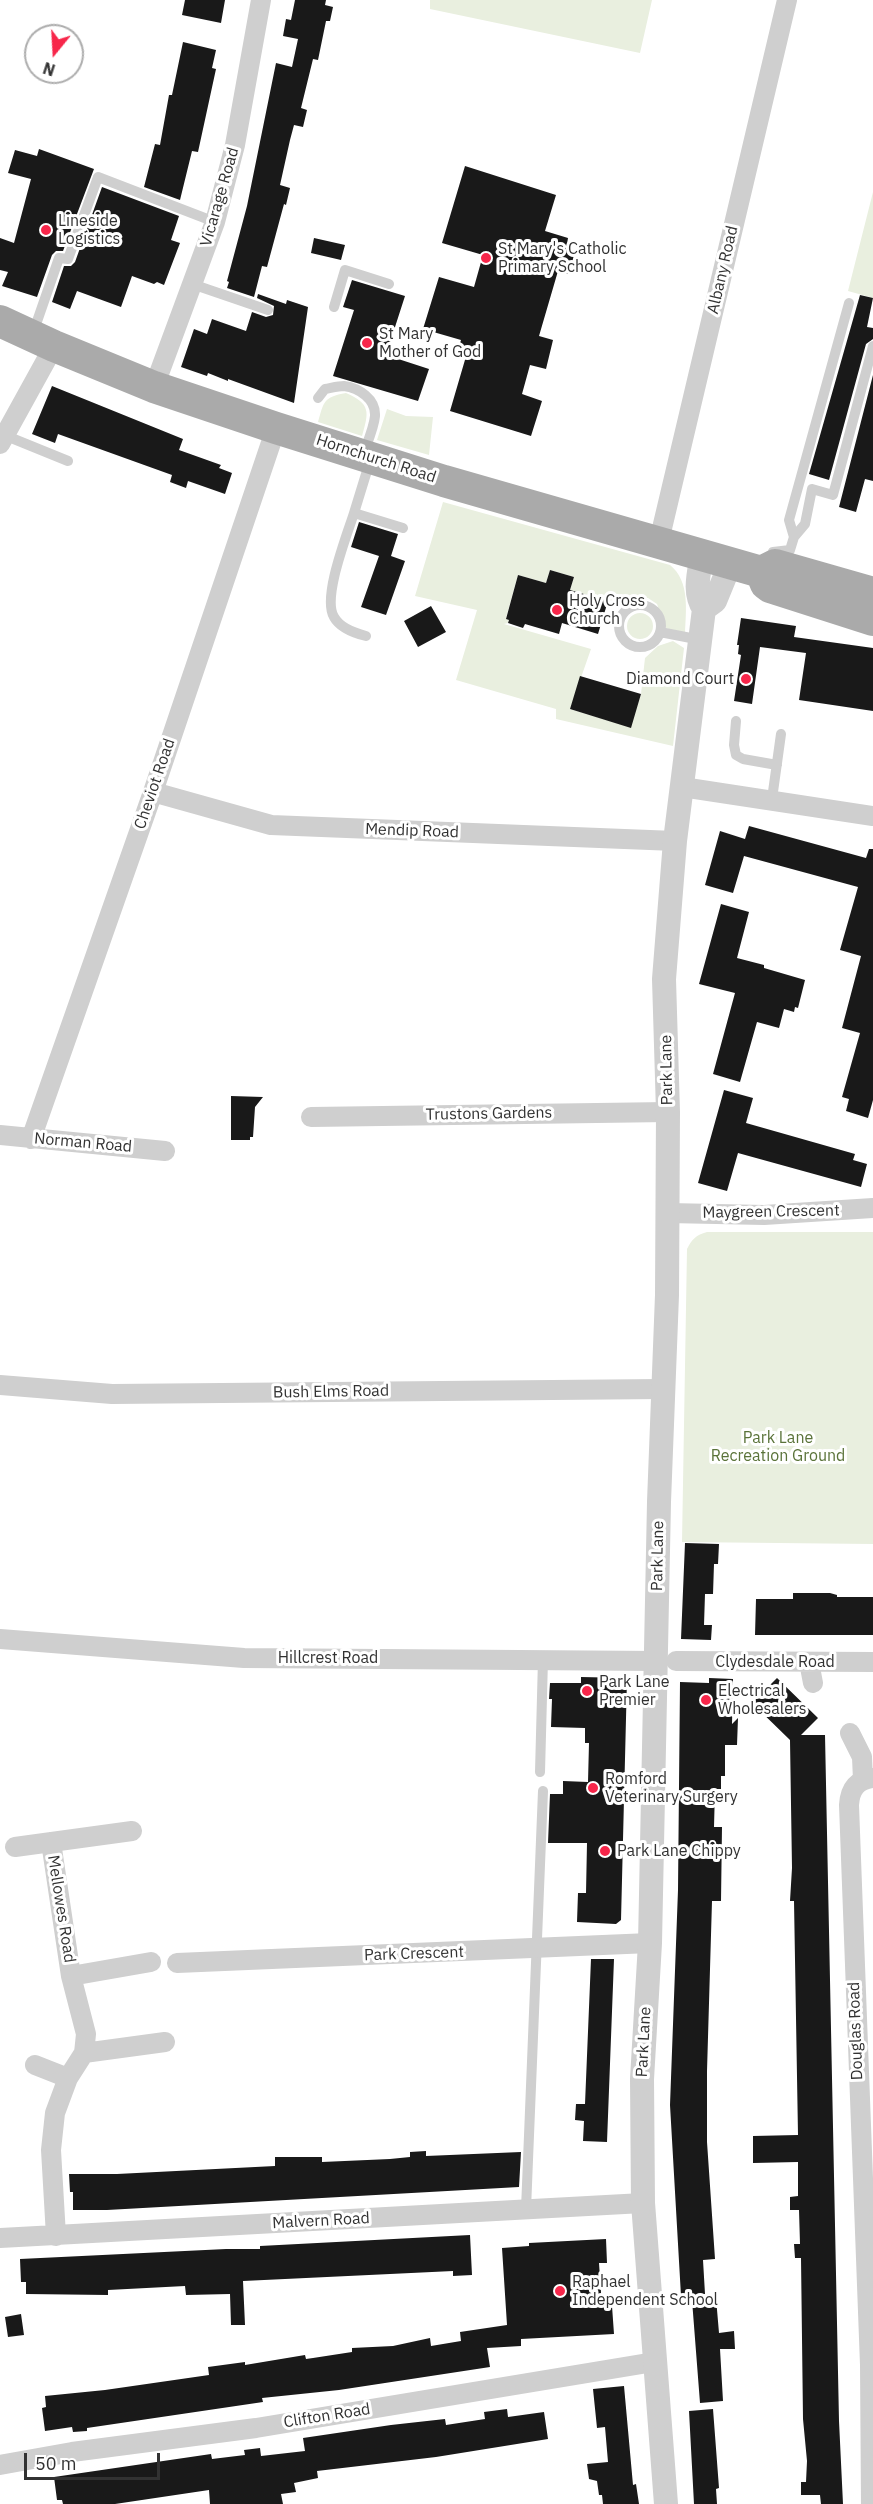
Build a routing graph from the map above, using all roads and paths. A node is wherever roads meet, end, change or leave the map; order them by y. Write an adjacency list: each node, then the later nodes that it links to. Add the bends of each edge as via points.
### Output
1 (261, 0): 3 (street, Vicarage Road, via 235,146)
2 (788, 0): 21 (street, Albany Road)
3 (215, 222): 4 (street, Vicarage Road); 10 (lane, via 98,177 69,259 59,258)
4 (192, 284): 8 (lane); 12 (street, Vicarage Road)
5 (389, 284): 7 (lane, via 345,270)
6 (849, 303): 20 (lane, via 789,520)
7 (334, 307)
8 (268, 310)
9 (0, 321): 10 (main road, Hornchurch Road)
10 (43, 341): 12 (main road, Hornchurch Road); 15 (street)
11 (872, 351): 20 (lane, via 833,495 812,489 805,524)
12 (154, 387): 14 (main road, Hornchurch Road)
13 (318, 398): 16 (lane, via 325,389 342,386 369,399 375,417)
14 (276, 428): 16 (main road, Hornchurch Road); 33 (street, Cheviot Road)
15 (2, 440): 17 (lane)
16 (367, 457): 18 (lane); 21 (main road, Hornchurch Road)
17 (68, 461)
18 (354, 513): 19 (lane); 27 (lane, via 332,593 332,609 333,616 344,627)
19 (403, 528)
20 (794, 537): 23 (lane, via 790,550 773,552)
21 (659, 541): 22 (main road, Hornchurch Road)
22 (716, 558): 23 (main road, Hornchurch Road); 28 (street, Park Lane, via 715,601 704,609)
23 (766, 569): 24 (main road, Hornchurch Road, via 775,565); 25 (main road, Hornchurch Road, via 770,587)
24 (873, 593)
25 (873, 620)
26 (660, 632): 28 (lane)
27 (366, 636)
28 (701, 640): 32 (street, Park Lane)
29 (736, 721): 31 (lane, via 736,755)
30 (781, 734): 31 (lane)
31 (777, 765): 34 (lane)
32 (682, 787): 34 (street); 36 (street, Park Lane)
33 (153, 792): 36 (street, Mendip Road, via 271,825); 40 (street, Cheviot Road)
34 (772, 799): 35 (street)
35 (873, 816)
36 (675, 841): 37 (street, Park Lane, via 664,980)
37 (668, 1112): 38 (street, Trustons Gardens); 43 (street, Park Lane)
38 (311, 1116)
39 (0, 1135): 40 (street, Norman Road)
40 (32, 1139): 41 (street, Norman Road)
41 (165, 1151)
42 (872, 1209): 43 (street, Maygreen Crescent, via 764,1215)
43 (668, 1213): 45 (street, Park Lane)
44 (0, 1385): 45 (street, Bush Elms Road, via 112,1394)
45 (662, 1389): 48 (street, Park Lane)
46 (0, 1639): 47 (street, Hillcrest Road, via 244,1658)
47 (543, 1659): 48 (street, Hillcrest Road); 53 (lane)
48 (666, 1661): 49 (street, Clydesdale Road); 59 (street, Park Lane)
49 (810, 1662): 50 (street, Clydesdale Road); 51 (street)
50 (873, 1662)
51 (813, 1683)
52 (850, 1733): 54 (street)
53 (540, 1772)
54 (868, 1779): 75 (street, Douglas Road, via 853,1788 849,1805)
55 (543, 1791): 60 (lane)
56 (132, 1831): 57 (street, Mellowes Road)
57 (51, 1842): 58 (street, Mellowes Road); 63 (street, Mellowes Road)
58 (15, 1847)
59 (650, 1943): 60 (street, Park Crescent); 68 (street, Park Lane, via 642,2079)
60 (537, 1949): 62 (street, Park Crescent); 69 (lane)
61 (151, 1962): 63 (street, Mellowes Road)
62 (177, 1963)
63 (71, 1976): 65 (street, Mellowes Road, via 86,2034)
64 (165, 2042): 65 (street)
65 (84, 2053): 67 (street)
66 (35, 2065): 67 (street)
67 (68, 2078): 70 (street, via 55,2113 51,2150)
68 (643, 2202): 69 (street, Malvern Road); 72 (street, Park Lane)
69 (526, 2209): 70 (street, Malvern Road)
70 (56, 2236): 71 (street, Malvern Road)
71 (0, 2238)
72 (654, 2362): 73 (street, Clifton Road, via 256,2428); 74 (street, Park Lane)
73 (0, 2465)
74 (666, 2504)
75 (871, 2504)

